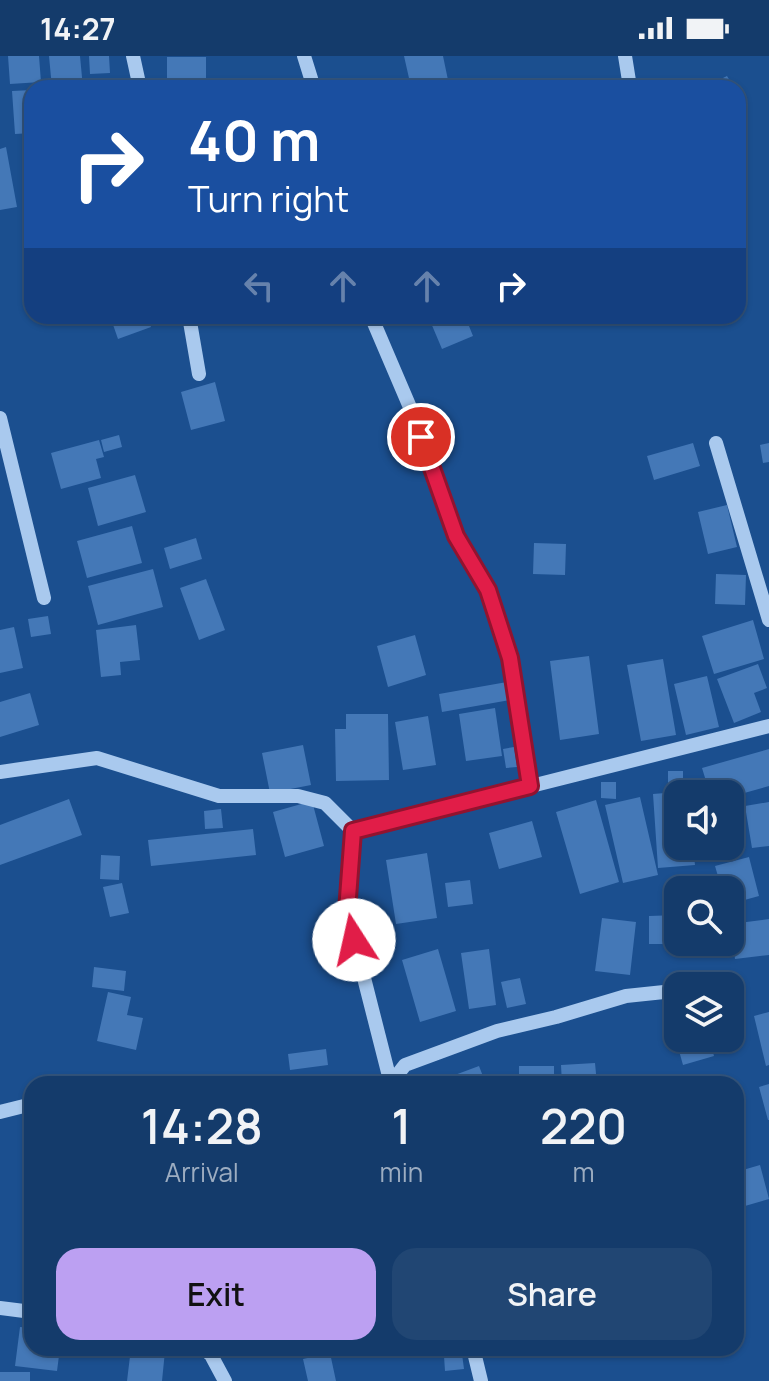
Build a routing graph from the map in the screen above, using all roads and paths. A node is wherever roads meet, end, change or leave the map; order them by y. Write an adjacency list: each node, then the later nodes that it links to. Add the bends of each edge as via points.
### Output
1 (133, 56): 4 (street)
2 (304, 56): 5 (street)
3 (625, 56): 6 (street)
4 (138, 80)
5 (312, 80)
6 (629, 80)
7 (190, 324): 9 (street)
8 (374, 324): 16 (street, via 456,536 488,590 510,658)
9 (199, 374)
10 (0, 418): 12 (street)
11 (716, 443): 13 (street)
12 (44, 598)
13 (769, 620)
14 (769, 726): 16 (street)
15 (0, 772): 17 (street, via 97,758 219,796 298,796 325,803)
16 (530, 786): 17 (street)
17 (353, 831): 19 (street, via 347,911)
18 (664, 992): 20 (street, via 626,996 497,1031 405,1065)
19 (389, 1076)
20 (396, 1076)
21 (24, 1106): 22 (street)
22 (0, 1112)
23 (0, 1308): 24 (street)
24 (24, 1311)
25 (212, 1356): 27 (street)
26 (475, 1356): 28 (street)
27 (225, 1381)
28 (481, 1381)

